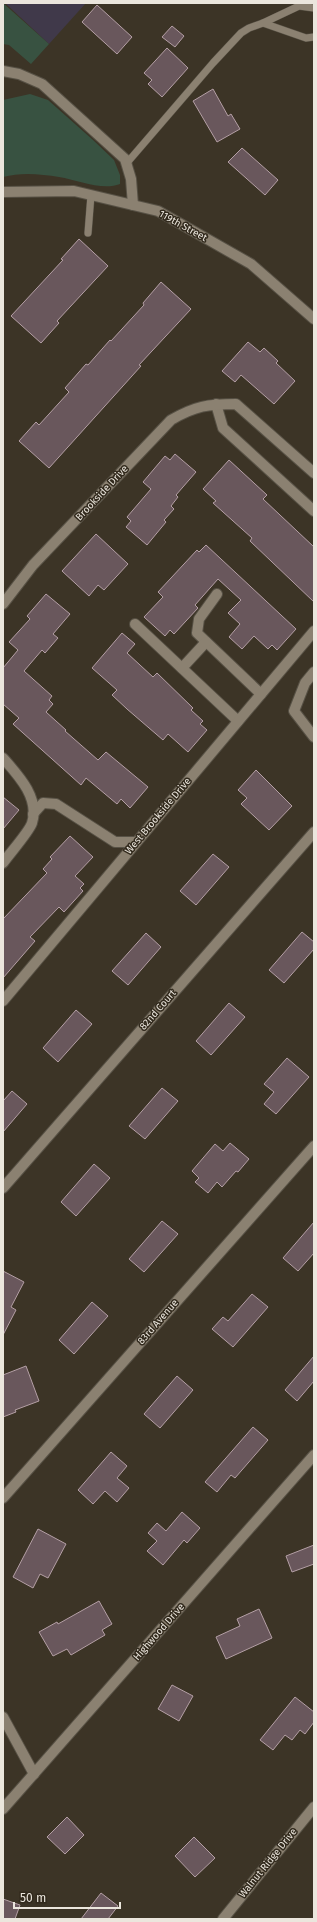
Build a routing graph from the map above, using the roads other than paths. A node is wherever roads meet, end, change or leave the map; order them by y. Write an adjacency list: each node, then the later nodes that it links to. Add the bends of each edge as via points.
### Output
1 (314, 8): 2 (lane, via 299,6)
2 (263, 23): 3 (lane, via 306,38); 5 (lane, via 241,33)
3 (314, 37)
4 (3, 71): 5 (street, via 19,74 42,84 125,159)
5 (126, 164): 8 (street, via 131,179)
6 (3, 192): 7 (street, 119th Street, via 74,191)
7 (91, 195): 8 (street, 119th Street); 9 (lane)
8 (133, 205): 10 (street, 119th Street, via 158,211 250,264)
9 (88, 233)
10 (314, 319)
11 (216, 404): 12 (street, Brookside Drive, via 236,404); 13 (street, via 223,428); 15 (street, Brookside Drive, via 190,409 171,420 33,565)
12 (314, 473)
13 (314, 511)
14 (217, 594): 18 (street, via 199,619 197,633)
15 (3, 604)
16 (135, 624): 19 (street)
17 (314, 630): 21 (street, West Brookside Drive)
18 (206, 642): 19 (street); 21 (street)
19 (182, 668): 22 (street)
20 (314, 672): 23 (street, via 305,683 294,711)
21 (261, 694): 22 (street, West Brookside Drive)
22 (238, 721): 27 (street, West Brookside Drive)
23 (314, 737)
24 (3, 758): 25 (street, via 24,782 34,808)
25 (33, 814): 27 (street, via 43,803 56,804 115,842); 28 (street, via 32,824)
26 (314, 832): 31 (street, 82nd Court)
27 (136, 842): 29 (street, West Brookside Drive)
28 (3, 863)
29 (3, 1001)
30 (314, 1146): 33 (street, 83rd Avenue)
31 (3, 1188)
32 (314, 1455): 35 (street, Highwood Drive)
33 (3, 1498)
34 (3, 1717): 35 (street)
35 (34, 1774): 37 (street, Highwood Drive)
36 (314, 1807): 38 (street, Walnut Ridge Drive)
37 (3, 1809)
38 (223, 1919)

